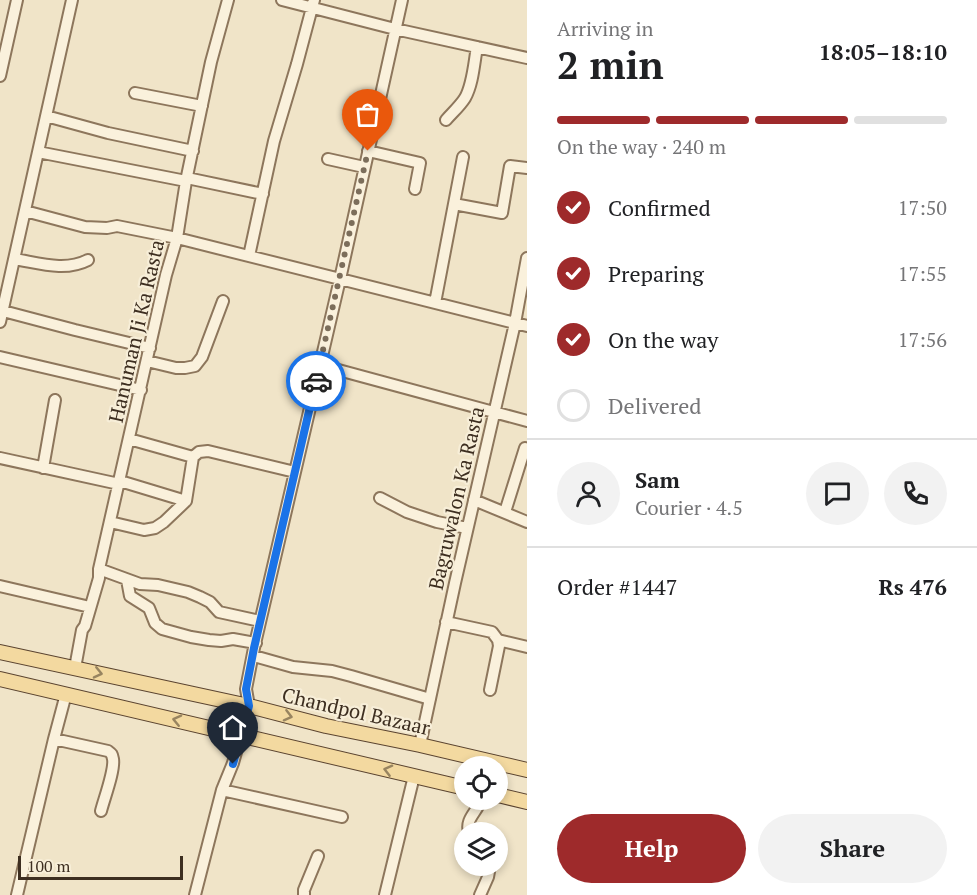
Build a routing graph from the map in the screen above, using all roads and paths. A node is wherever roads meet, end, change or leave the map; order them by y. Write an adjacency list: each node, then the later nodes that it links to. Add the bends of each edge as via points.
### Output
1 (17, 0): 10 (street)
2 (72, 0): 13 (street)
3 (228, 0): 12 (street, Hanuman Ji Ka Rasta)
4 (282, 0): 6 (street)
5 (402, 0): 7 (street)
6 (313, 4): 7 (street); 24 (street)
7 (395, 29): 8 (street); 16 (street)
8 (477, 46): 9 (street); 14 (street, via 465,97)
9 (527, 58)
10 (0, 76)
11 (135, 93): 12 (street)
12 (202, 106): 15 (street, Hanuman Ji Ka Rasta)
13 (46, 117): 15 (street); 17 (street)
14 (446, 120)
15 (193, 151): 22 (street, Hanuman Ji Ka Rasta)
16 (368, 151): 20 (street); 23 (street, via 420,163)
17 (38, 152): 22 (street); 26 (street)
18 (463, 157): 25 (street)
19 (328, 159): 20 (street)
20 (364, 167): 32 (street)
21 (527, 168): 25 (street, via 510,166 502,213)
22 (187, 179): 24 (street); 27 (street, Hanuman Ji Ka Rasta)
23 (415, 189)
24 (263, 194): 28 (street)
25 (454, 204): 34 (street)
26 (25, 211): 27 (street, via 85,227 117,226); 30 (street)
27 (177, 238): 28 (street); 37 (street, Hanuman Ji Ka Rasta)
28 (249, 256): 32 (street)
29 (527, 258): 36 (street, Bagruwalon Ka Rasta)
30 (14, 259): 31 (street, via 65,267); 35 (street)
31 (88, 260)
32 (340, 279): 34 (street); 40 (street)
33 (223, 301): 39 (street, via 195,366 176,368)
34 (435, 303): 36 (street)
35 (1, 316): 37 (street)
36 (521, 325): 43 (street, Bagruwalon Ka Rasta)
37 (150, 348): 39 (street, Hanuman Ji Ka Rasta)
38 (0, 357): 41 (street)
39 (147, 361): 41 (street, Hanuman Ji Ka Rasta)
40 (320, 365): 43 (street); 50 (street)
41 (141, 390): 45 (street, Hanuman Ji Ka Rasta)
42 (55, 400): 49 (street)
43 (494, 413): 44 (street); 53 (street, Bagruwalon Ka Rasta)
44 (527, 421)
45 (129, 439): 48 (street); 51 (street, Hanuman Ji Ka Rasta)
46 (525, 448): 55 (street)
47 (0, 458): 49 (street)
48 (193, 458): 50 (street, via 208,451); 54 (street)
49 (43, 468): 51 (street)
50 (295, 472): 63 (street)
51 (119, 482): 54 (street); 56 (street, Hanuman Ji Ka Rasta)
52 (380, 498): 58 (street, via 407,512)
53 (474, 500): 55 (street); 58 (street, Bagruwalon Ka Rasta)
54 (186, 501): 56 (street, via 155,528 144,530)
55 (505, 512): 57 (street)
56 (110, 522): 59 (street, Hanuman Ji Ka Rasta)
57 (527, 522)
58 (467, 528): 64 (street, Bagruwalon Ka Rasta)
59 (99, 569): 60 (street); 62 (street, Hanuman Ji Ka Rasta)
60 (127, 580): 63 (street, via 188,592 210,602 219,612); 66 (street, via 130,596 149,608 162,629 209,640)
61 (0, 586): 62 (street)
62 (90, 607): 70 (street, Hanuman Ji Ka Rasta)
63 (260, 621): 66 (street)
64 (446, 622): 65 (street, via 492,632); 74 (street, Bagruwalon Ka Rasta)
65 (498, 640): 67 (street); 72 (street)
66 (256, 643): 69 (street)
67 (527, 647)
68 (0, 652): 70 (main road, Chandpol Bazaar)
69 (254, 656): 74 (street, via 341,674); 75 (street, via 246,689)
70 (75, 668): 75 (main road, Chandpol Bazaar, one-way to 75)
71 (0, 679): 73 (main road)
72 (490, 690)
73 (66, 693): 76 (main road, one-way to 73); 77 (street)
74 (430, 699): 78 (street, Bagruwalon Ka Rasta)
75 (249, 706): 76 (street); 78 (main road, Chandpol Bazaar, one-way to 78)
76 (242, 735): 80 (main road, one-way to 76); 82 (street)
77 (54, 739): 85 (street, via 112,754 113,769); 89 (street)
78 (420, 745): 79 (main road, Chandpol Bazaar)
79 (527, 770)
80 (414, 776): 81 (main road); 92 (street)
81 (454, 785)
82 (222, 790): 86 (street); 90 (street)
83 (508, 797): 84 (main road)
84 (527, 802)
85 (101, 811)
86 (342, 817)
87 (318, 856): 91 (street)
88 (488, 876): 93 (street)
89 (17, 895)
90 (195, 895)
91 (304, 895)
92 (386, 895)
93 (480, 895)

